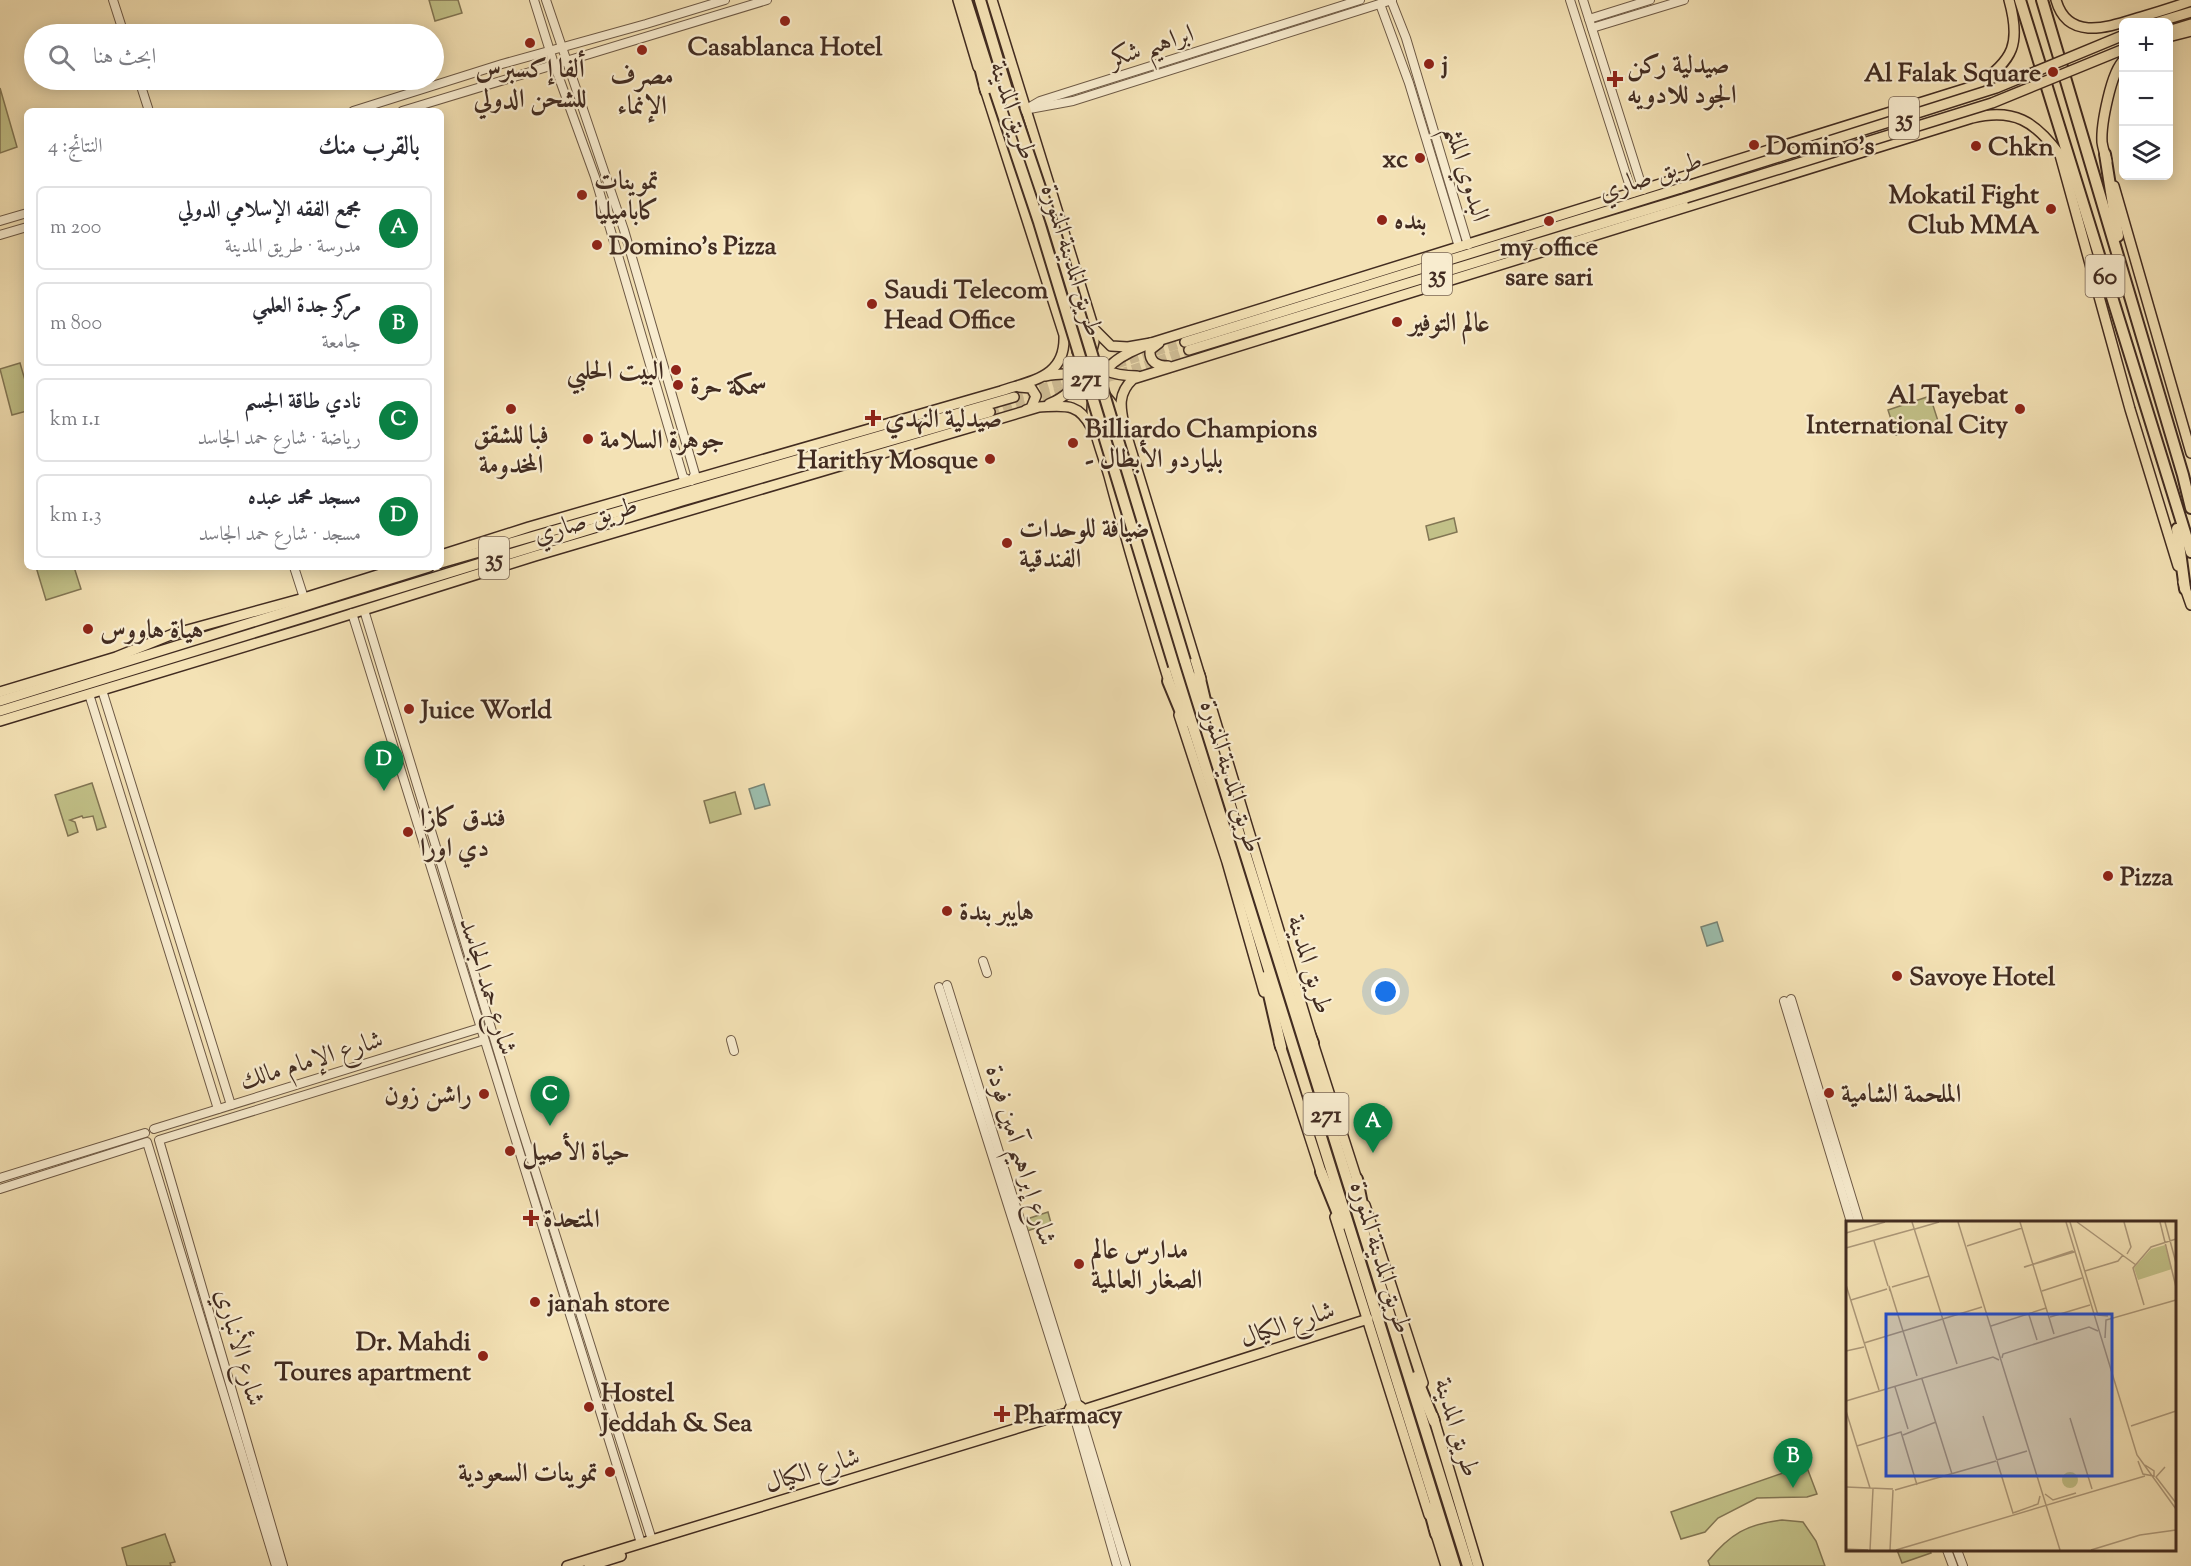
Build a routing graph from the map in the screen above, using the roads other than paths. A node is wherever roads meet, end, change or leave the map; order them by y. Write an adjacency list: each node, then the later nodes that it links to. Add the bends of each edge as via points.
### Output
1 (113, 0): 27 (street)
2 (534, 0): 36 (street)
3 (546, 0): 34 (street)
4 (725, 0): 22 (street)
5 (767, 0): 24 (street)
6 (958, 0): 44 (main road, طريق المدينة)
7 (965, 0): 44 (highway, طريق المدينة المنورة / 271)
8 (980, 0): 48 (main road, طريق المدينة); 115 (highway, طريق المدينة المنورة / 271, bridge)
9 (992, 0): 48 (main road, طريق المدينة)
10 (1360, 0): 40 (street, ابراهيم شكر)
11 (1391, 0): 21 (street); 49 (street, البدوي الملثم)
12 (1570, 0): 53 (street)
13 (1583, 0): 26 (street)
14 (1650, 0): 26 (street)
15 (1684, 0): 29 (street)
16 (2009, 0): 52 (main road, via 2016,27 2012,48 2001,66 1977,85)
17 (2020, 0): 87 (highway, 60)
18 (2042, 0): 59 (highway, 60)
19 (2055, 0): 20 (main road, via 2062,13 2079,26 2093,29)
20 (2191, 1)
21 (1380, 4): 40 (street); 50 (street, البدوي الملثم)
22 (707, 6): 24 (street); 34 (street)
23 (2191, 12): 25 (main road)
24 (711, 17): 37 (street)
25 (2171, 18)
26 (1589, 19): 29 (street)
27 (121, 24)
28 (2191, 24): 30 (main road)
29 (1592, 28): 52 (street)
30 (2173, 30)
31 (2191, 31): 32 (main road)
32 (2173, 36)
33 (2119, 38): 64 (main road, طريق صاري / 35, bridge, via 1996,88)
34 (561, 48): 36 (street); 37 (street)
35 (2119, 51): 64 (main road, طريق صاري / 35, bridge, via 1992,103 1686,198)
36 (550, 52): 38 (street); 41 (street)
37 (566, 60): 38 (street); 80 (street, via 624,230)
38 (554, 64): 47 (street); 81 (street, via 595,177)
39 (2119, 65): 51 (main road, via 2104,120)
40 (1144, 74): 48 (street, ابراهيم شكر, via 1040,101)
41 (444, 82)
42 (142, 90): 45 (street)
43 (420, 90): 46 (street)
44 (990, 91): 61 (main road, طريق المدينة); 116 (highway, طريق المدينة المنورة / 271, bridge, via 1039,222)
45 (148, 108)
46 (363, 108)
47 (412, 108)
48 (1024, 110): 60 (main road, طريق المدينة)
49 (1428, 114): 50 (street, البدوي الملثم); 58 (street, البدوي الملثم)
50 (1419, 117): 58 (street, البدوي الملثم)
51 (2105, 154): 59 (highway); 82 (main road)
52 (1643, 190): 53 (main road)
53 (1632, 193): 58 (main road)
54 (24, 214): 55 (street)
55 (0, 221)
56 (24, 227): 57 (street)
57 (0, 235)
58 (1464, 246): 64 (main road)
59 (2125, 281): 85 (highway, 60)
60 (1086, 304): 61 (main road, via 1080,335 1070,333); 62 (main road, طريق المدينة)
61 (1058, 317): 63 (main road, طريق المدينة)
62 (1094, 329): 65 (main road, via 1111,346); 67 (main road, طريق المدينة)
63 (1064, 335): 67 (main road); 70 (main road, via 1060,360)
64 (1186, 342): 65 (main road); 66 (main road, via 1153,346 1151,360 1164,366)
65 (1151, 343): 69 (main road, طريق المدينة, via 1120,356)
66 (1194, 359): 68 (main road); 98 (main road, via 1972,118 2003,114 2029,123 2060,155 2130,409)
67 (1089, 361): 69 (main road); 71 (main road, طريق المدينة)
68 (1160, 371): 69 (main road, via 1137,376); 78 (main road, via 1127,385 1120,403)
69 (1106, 372): 72 (main road, طريق المدينة)
70 (1045, 376): 71 (main road, طريق المدينة, via 1060,373); 73 (main road, طريق المدينة)
71 (1080, 377): 72 (main road, طريق المدينة); 75 (main road, طريق المدينة, via 1062,399)
72 (1097, 387): 78 (main road, طريق المدينة, via 1117,410); 79 (main road, طريق المدينة, via 1091,414)
73 (1001, 391): 77 (main road, via 1024,386 1036,396 1031,408); 84 (main road)
74 (1014, 397): 83 (main road, طريق صاري / 35)
75 (1039, 407): 77 (main road, طريق صاري); 79 (main road, طريق صاري, via 1068,406 1080,412)
76 (990, 412): 113 (main road, طريق صاري / 35, via 682,501)
77 (1013, 416): 102 (main road, طريق صاري, via 698,507)
78 (1126, 432): 79 (main road, via 1105,416); 107 (main road, طريق المدينة)
79 (1098, 439): 108 (main road, طريق المدينة)
80 (686, 442): 81 (street); 86 (street, via 695,474)
81 (674, 446): 86 (street, via 683,477)
82 (2191, 453)
83 (783, 464): 84 (main road); 92 (main road, طريق صاري / 35)
84 (746, 465): 86 (main road)
85 (2183, 475): 88 (main road); 89 (highway, 60)
86 (691, 481): 90 (main road)
87 (2169, 484): 91 (highway, 60); 98 (highway)
88 (2191, 496)
89 (2191, 508)
90 (499, 537): 92 (main road); 93 (main road)
91 (2191, 552)
92 (475, 553): 94 (main road, طريق صاري / 35)
93 (444, 554)
94 (444, 562)
95 (295, 570): 99 (street)
96 (394, 570): 99 (main road)
97 (419, 570): 106 (main road)
98 (2185, 589): 101 (main road)
99 (304, 598): 100 (main road)
100 (276, 605): 106 (main road); 110 (main road, via 173,634 116,657)
101 (2191, 605)
102 (364, 610): 103 (main road, طريق صاري); 104 (street, شارع حمد الجاسد)
103 (352, 613): 105 (street, شارع حمد الجاسد); 109 (main road, طريق صاري)
104 (368, 622): 105 (street, via 359,620); 155 (street, شارع حمد الجاسد)
105 (356, 625): 124 (street, شارع حمد الجاسد)
106 (159, 650): 112 (main road)
107 (1199, 675): 115 (highway); 127 (main road, طريق المدينة)
108 (1168, 681): 116 (highway); 128 (main road, طريق المدينة)
109 (102, 690): 111 (main road, طريق صاري); 117 (street)
110 (0, 692)
111 (89, 694): 114 (main road, طريق صاري); 118 (street)
112 (0, 701)
113 (0, 711)
114 (0, 721)
115 (1226, 793): 120 (highway, طريق المدينة المنورة / 271)
116 (1220, 813): 119 (highway, طريق المدينة المنورة / 271)
117 (162, 882): 118 (street); 129 (street)
118 (150, 886): 131 (street)
119 (1247, 900): 128 (highway); 145 (highway, طريق المدينة المنورة / 271)
120 (1278, 958): 127 (highway); 144 (highway, طريق المدينة المنورة / 271)
121 (983, 961): 122 (street)
122 (987, 973)
123 (943, 986): 149 (street, شارع إبراهيم آمين فودة)
124 (480, 1028): 125 (street, شارع حمد الجاسد); 132 (street, شارع الإمام مالك)
125 (484, 1040): 136 (street, شارع الإمام مالك); 156 (street, شارع حمد الجاسد)
126 (731, 1040): 130 (street)
127 (1313, 1043): 140 (main road, طريق المدينة)
128 (1281, 1047): 138 (main road, طريق المدينة)
129 (214, 1051): 131 (street); 132 (street)
130 (734, 1051)
131 (202, 1056): 133 (street)
132 (231, 1105): 133 (street, شارع الإمام مالك)
133 (218, 1109): 134 (street, شارع الإمام مالك)
134 (154, 1129): 135 (street); 136 (street)
135 (145, 1132): 137 (street); 139 (street)
136 (159, 1140): 137 (street); 151 (street, شارع الأنباري)
137 (147, 1142): 141 (street); 151 (street, شارع الأنباري)
138 (1321, 1172): 145 (highway); 146 (main road, طريق المدينة)
139 (0, 1178)
140 (1357, 1179): 144 (highway); 150 (main road, طريق المدينة)
141 (0, 1189)
142 (1851, 1221): 143 (street, via 1787,1000)
143 (1860, 1221)
144 (1372, 1258): 147 (highway, طريق المدينة المنورة / 271)
145 (1371, 1294): 148 (highway, طريق المدينة المنورة / 271)
146 (1368, 1319): 149 (main road, شارع الكيال); 152 (main road, طريق المدينة)
147 (1391, 1320): 150 (highway); 159 (highway, طريق المدينة المنورة / 271)
148 (1405, 1408): 154 (highway); 168 (highway, طريق المدينة المنورة / 271)
149 (1076, 1413): 153 (street, شارع إبراهيم آمين فودة); 155 (main road, شارع الكيال); 163 (main road, شارع الكيال)
150 (1434, 1421): 159 (main road, طريق المدينة)
151 (240, 1434): 160 (street, شارع الأنباري); 161 (street, شارع الأنباري)
152 (1430, 1518): 154 (main road, طريق المدينة); 166 (main road, طريق المدينة)
153 (1112, 1534): 164 (street); 165 (street)
154 (1436, 1534): 167 (main road, طريق المدينة)
155 (652, 1540): 156 (main road, شارع الكيال)
156 (641, 1543): 162 (main road, شارع الكيال)
157 (1947, 1551): 169 (street)
158 (1957, 1551): 170 (street)
159 (1475, 1564)
160 (276, 1566)
161 (283, 1566)
162 (567, 1566)
163 (589, 1566)
164 (1117, 1566)
165 (1126, 1566)
166 (1440, 1566)
167 (1446, 1566)
168 (1455, 1566)
169 (1953, 1566)
170 (1963, 1566)

